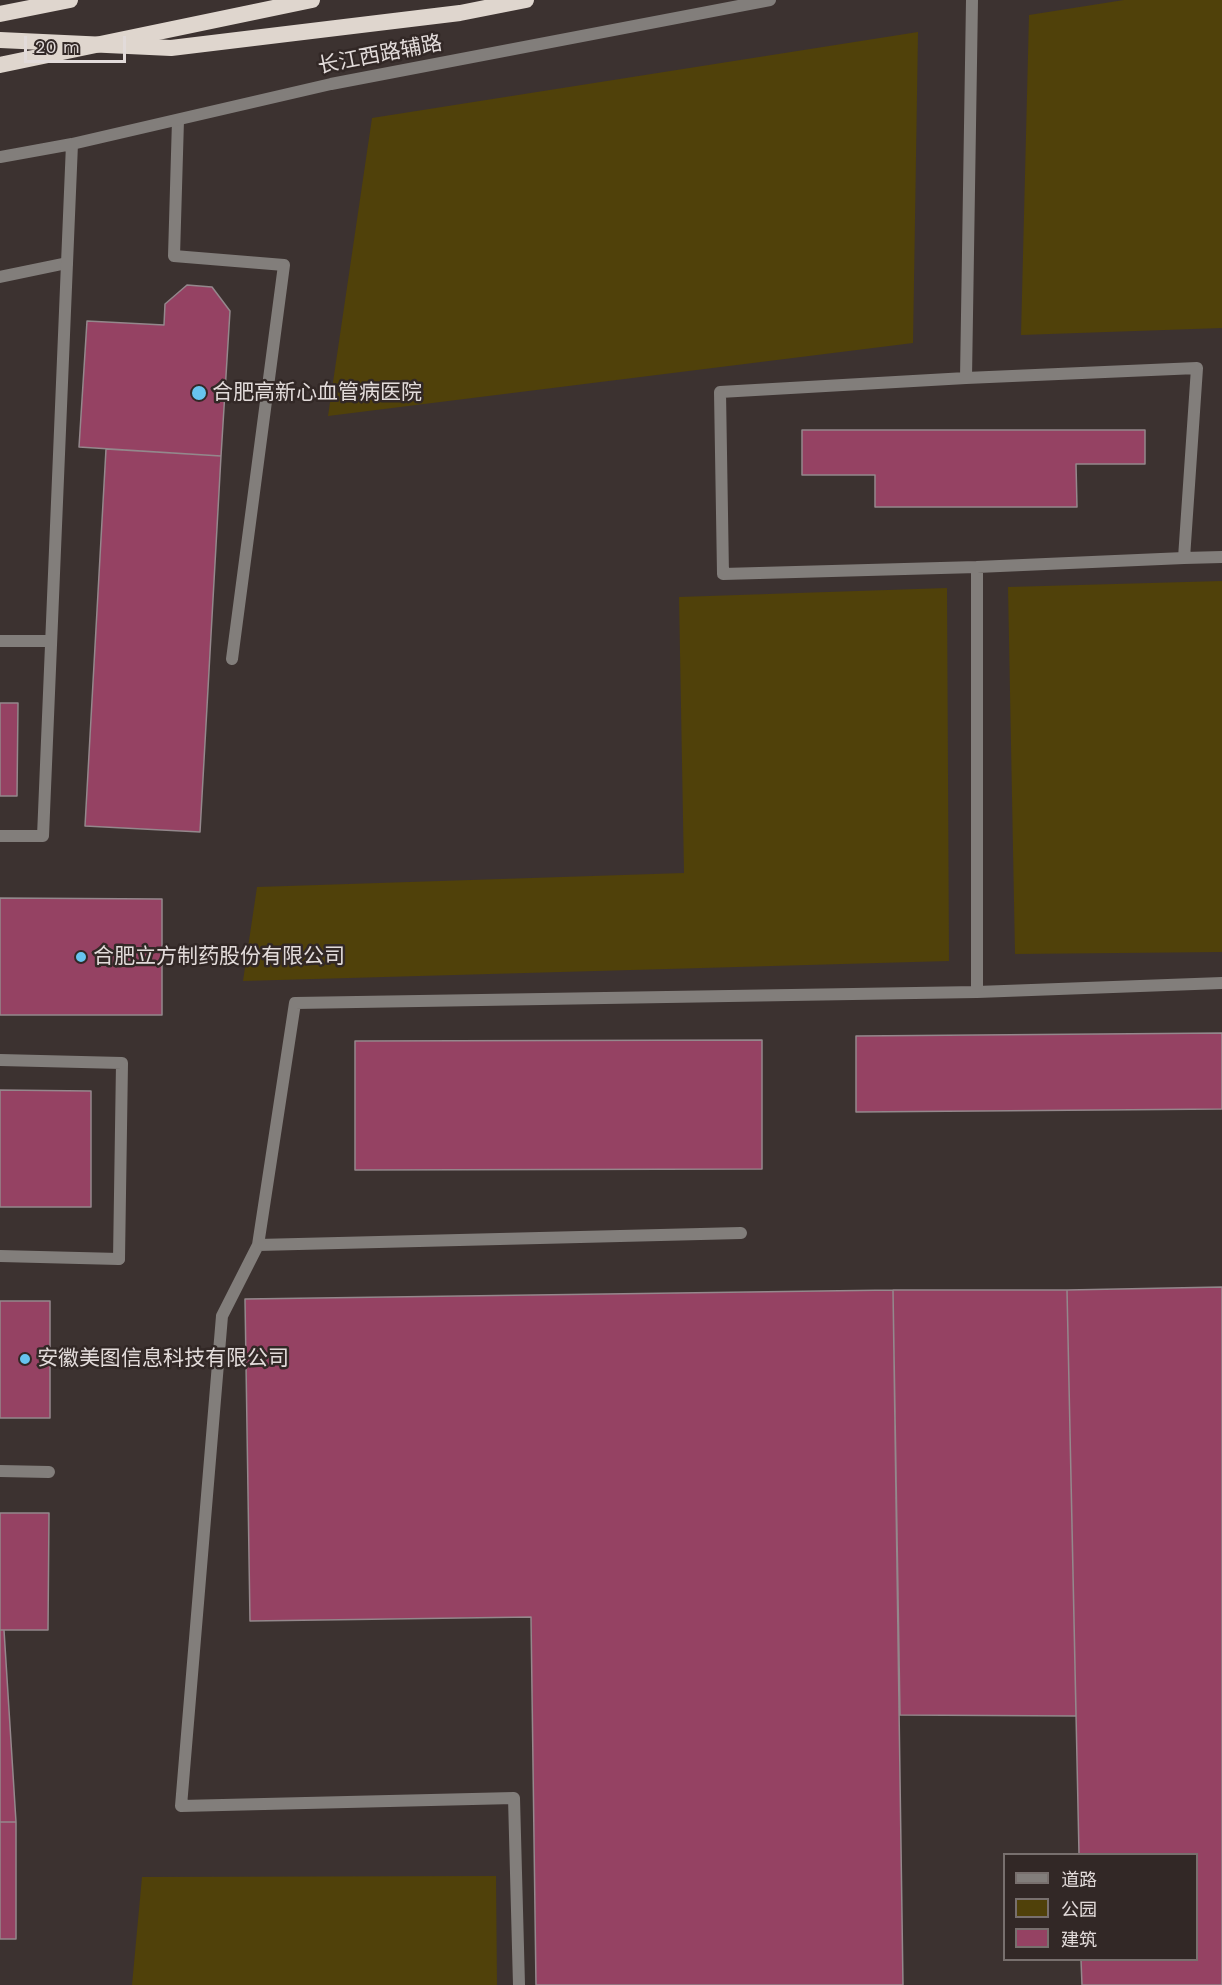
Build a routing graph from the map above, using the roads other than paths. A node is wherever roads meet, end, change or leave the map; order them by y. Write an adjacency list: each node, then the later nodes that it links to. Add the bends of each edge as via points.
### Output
1 (70, 0): 6 (highway)
2 (312, 0): 8 (highway)
3 (526, 0): 7 (highway, bridge, via 460,13 171,48)
4 (770, 0): 9 (street, 长江西路辅路, via 331,84)
5 (972, 0): 14 (street)
6 (0, 14)
7 (0, 40)
8 (0, 66)
9 (178, 120): 10 (street, 长江西路辅路); 20 (street, via 174,256 284,265)
10 (72, 144): 11 (street, 长江西路辅路); 12 (street)
11 (0, 157)
12 (67, 263): 13 (street); 19 (street)
13 (0, 277)
14 (966, 378): 16 (street, via 1197,368); 17 (street, via 720,392 723,574)
15 (1222, 557): 16 (street)
16 (1184, 558): 17 (street)
17 (977, 567): 23 (street)
18 (0, 641): 19 (street)
19 (51, 641): 21 (street, via 43,836)
20 (232, 658)
21 (0, 836)
22 (1222, 982): 23 (street)
23 (977, 992): 26 (street, via 295,1003)
24 (0, 1060): 27 (street, via 122,1063 119,1259)
25 (741, 1233): 26 (street)
26 (258, 1245): 30 (street, via 222,1316 181,1806 514,1798)
27 (0, 1256)
28 (0, 1470): 29 (street)
29 (49, 1472)
30 (519, 1985)

